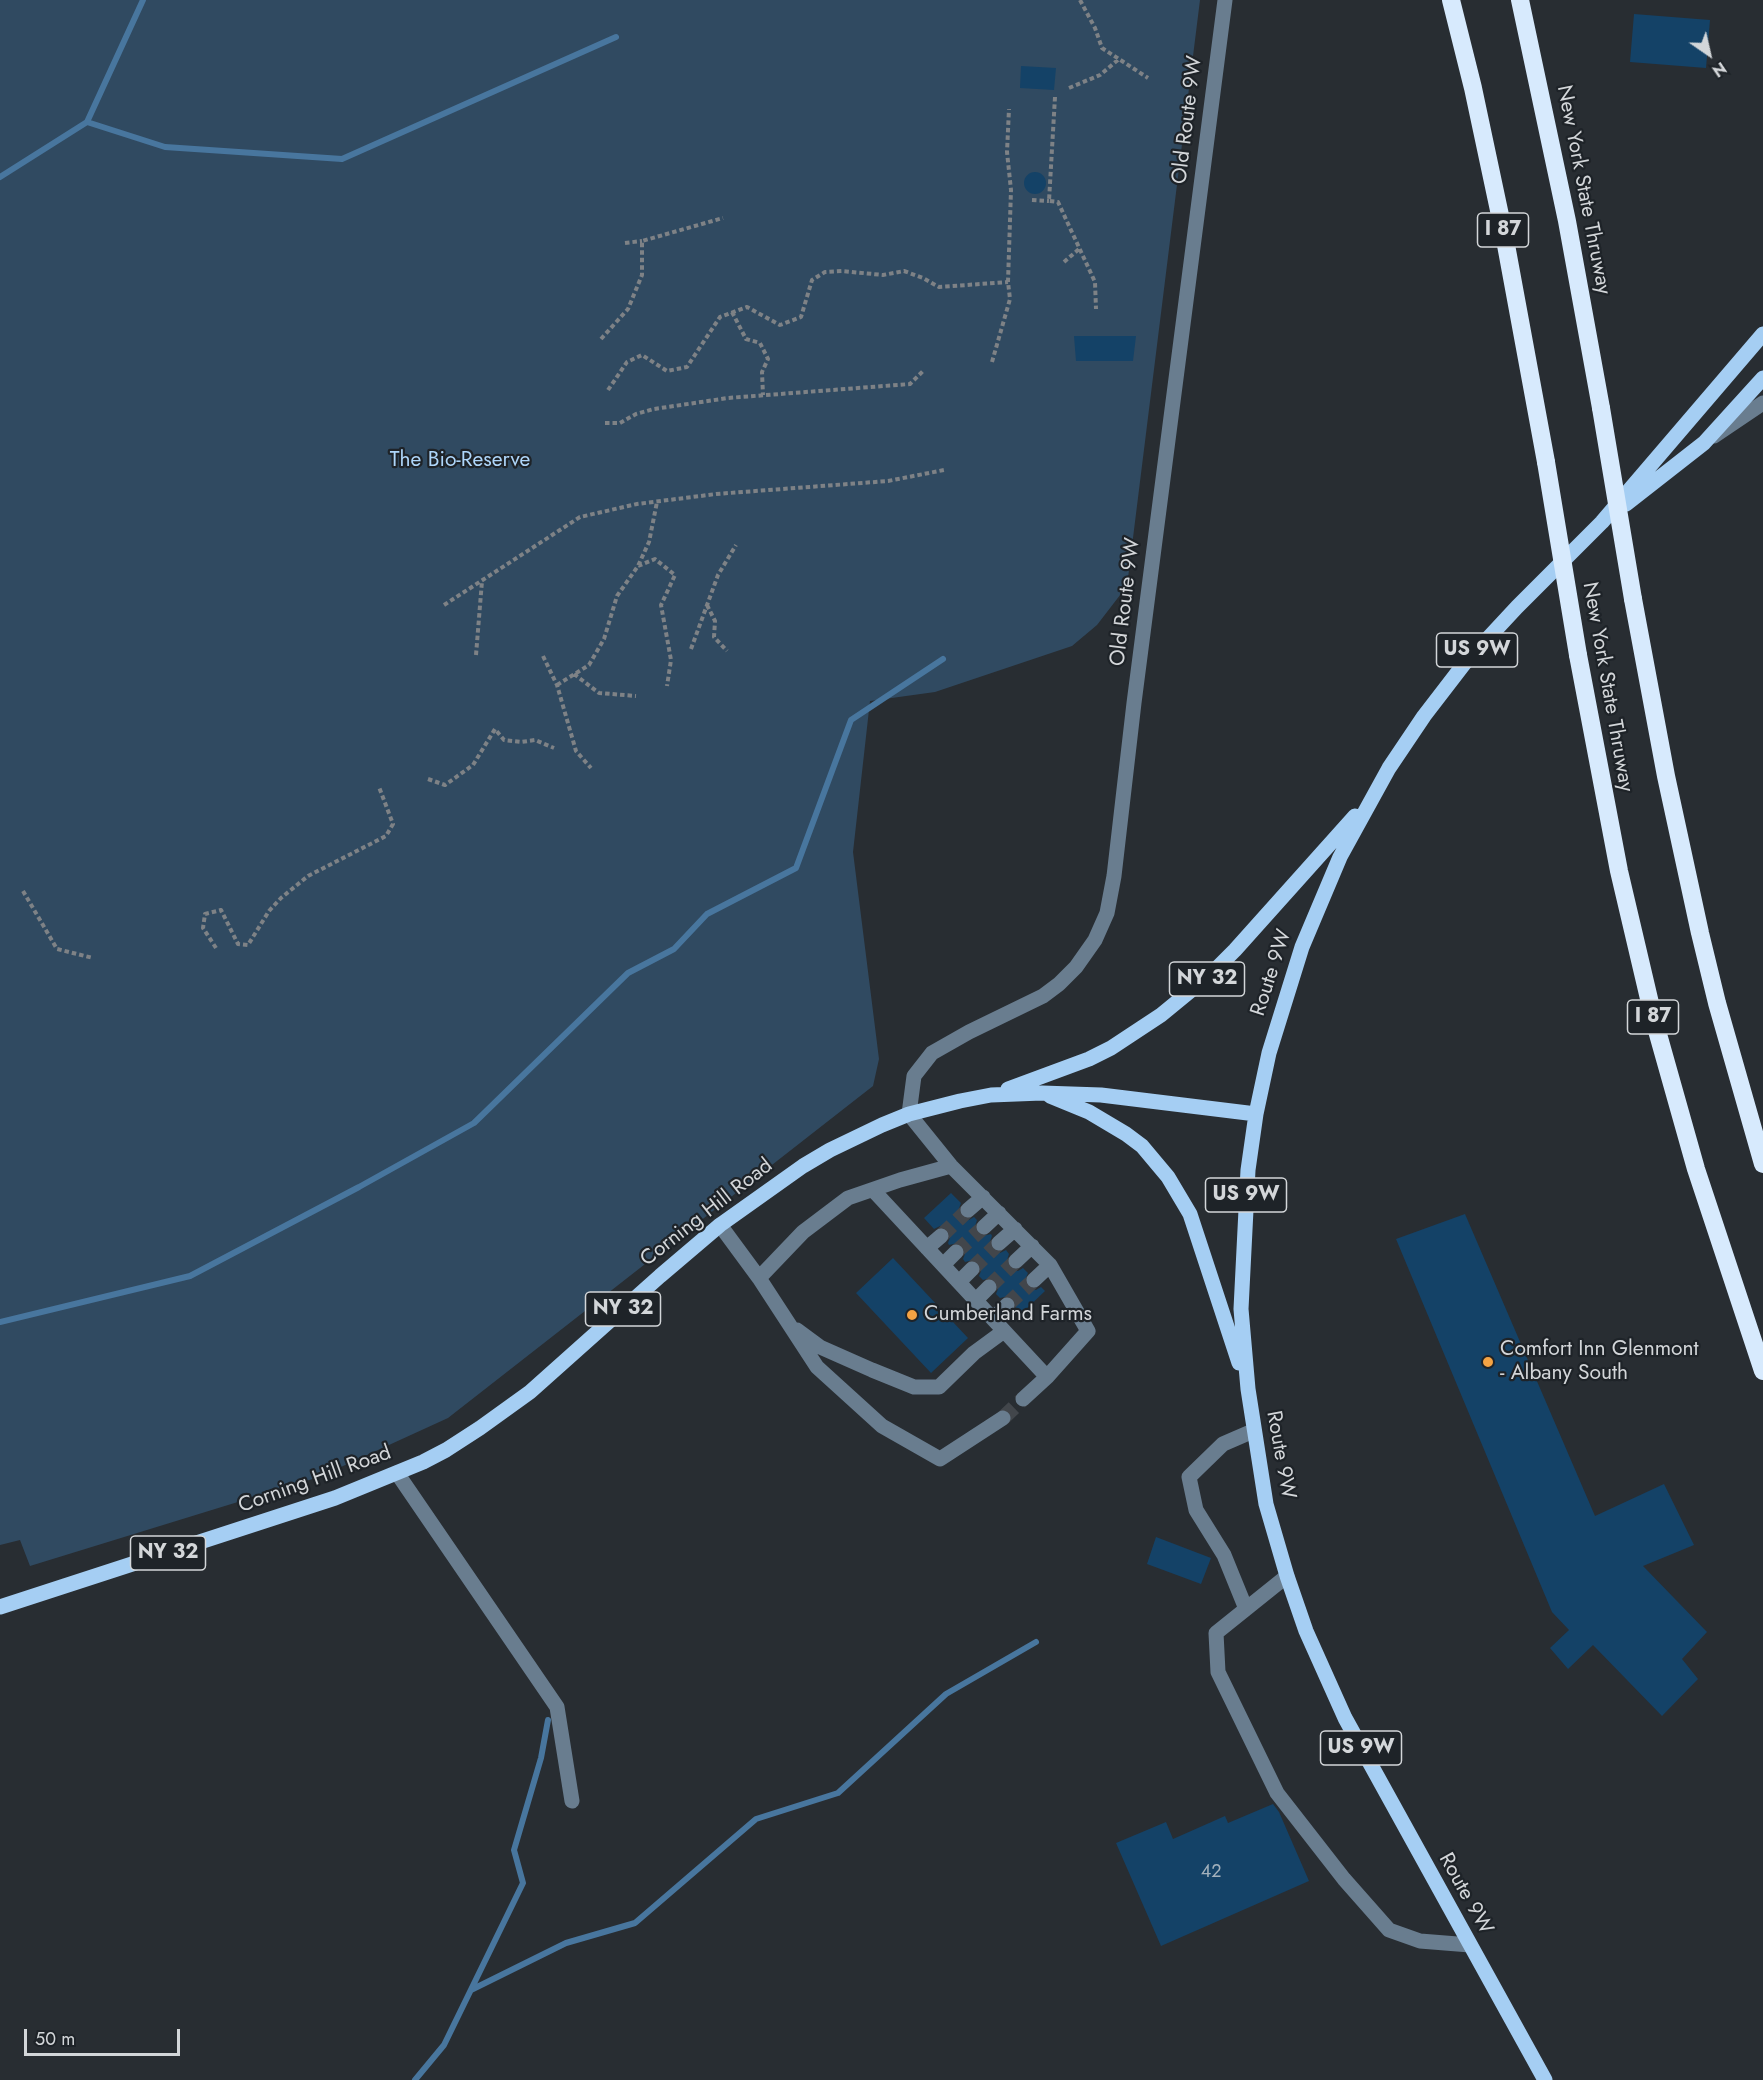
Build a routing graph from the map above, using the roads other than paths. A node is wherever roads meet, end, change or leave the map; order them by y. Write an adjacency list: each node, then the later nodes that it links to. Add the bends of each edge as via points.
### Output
1 (1225, 0): 12 (street, Old Route 9W, via 1107,913 1095,940 1059,984 932,1053 914,1076)
2 (1451, 0): 41 (highway, New York State Thruway / I 87, bridge, via 1504,234 1618,871 1696,1169)
3 (1520, 0): 14 (highway, New York State Thruway, bridge, via 1563,200 1666,776 1717,1003)
4 (1763, 334): 8 (main road, US 9W)
5 (1763, 378): 7 (main road, US 9W)
6 (1763, 403): 7 (street)
7 (1704, 443): 8 (main road, US 9W)
8 (1602, 522): 9 (main road, US 9W, via 1464,664 1406,742)
9 (1373, 795): 11 (main road, NY 32, via 1235,950 1161,1015 1089,1059); 13 (main road, Route 9W / US 9W, via 1336,866 1302,946 1272,1041)
10 (1042, 1093): 11 (main road, Corning Hill Road / NY 32); 13 (main road, Corning Hill Road / NY 32, via 1101,1095); 43 (main road, via 1126,1134 1168,1176 1190,1214)
11 (991, 1095): 12 (main road, Corning Hill Road / NY 32)
12 (909, 1114): 15 (street); 20 (main road, Corning Hill Road / NY 32, via 830,1150)
13 (1256, 1114): 43 (main road, Route 9W / US 9W, via 1241,1276)
14 (1763, 1164)
15 (951, 1166): 16 (street); 17 (street)
16 (873, 1190): 26 (street); 32 (street, via 848,1198 803,1232)
17 (983, 1197): 18 (street); 19 (street)
18 (968, 1210)
19 (999, 1213): 21 (street); 22 (street)
20 (720, 1225): 32 (street); 47 (main road, Corning Hill Road / NY 32, via 530,1392 446,1450)
21 (984, 1227)
22 (1015, 1229): 24 (street); 25 (street)
23 (941, 1236): 26 (street)
24 (999, 1243)
25 (1032, 1246): 28 (street); 30 (street)
26 (927, 1248): 29 (street)
27 (956, 1252): 29 (street)
28 (1016, 1261)
29 (943, 1265): 34 (street)
30 (1050, 1265): 33 (street); 42 (street, via 1088,1331)
31 (972, 1269): 34 (street)
32 (759, 1278): 39 (street)
33 (1034, 1280)
34 (959, 1282): 36 (street)
35 (989, 1287): 36 (street)
36 (976, 1300): 38 (street)
37 (1007, 1305): 38 (street)
38 (993, 1319): 40 (street)
39 (789, 1325): 40 (street, via 820,1347 914,1387 939,1387); 45 (street, via 817,1367 882,1426 940,1459)
40 (1004, 1331): 42 (street)
41 (1763, 1371)
42 (1047, 1377): 44 (street)
43 (1248, 1389): 46 (main road, Route 9W / US 9W)
44 (1023, 1399)
45 (1003, 1418)
46 (1253, 1431): 48 (main road, Route 9W / US 9W, via 1266,1504); 50 (street, via 1223,1444 1189,1477 1196,1510 1224,1556)
47 (397, 1473): 49 (main road, Corning Hill Road / NY 32, via 335,1498); 51 (street, via 557,1707)
48 (1287, 1576): 50 (street); 52 (main road, Route 9W / US 9W, via 1345,1718)
49 (0, 1608)
50 (1246, 1609): 52 (street, via 1216,1633 1218,1672 1277,1793 1389,1929 1420,1941)
51 (572, 1801)
52 (1470, 1946): 53 (main road, Route 9W / US 9W)
53 (1545, 2080)

